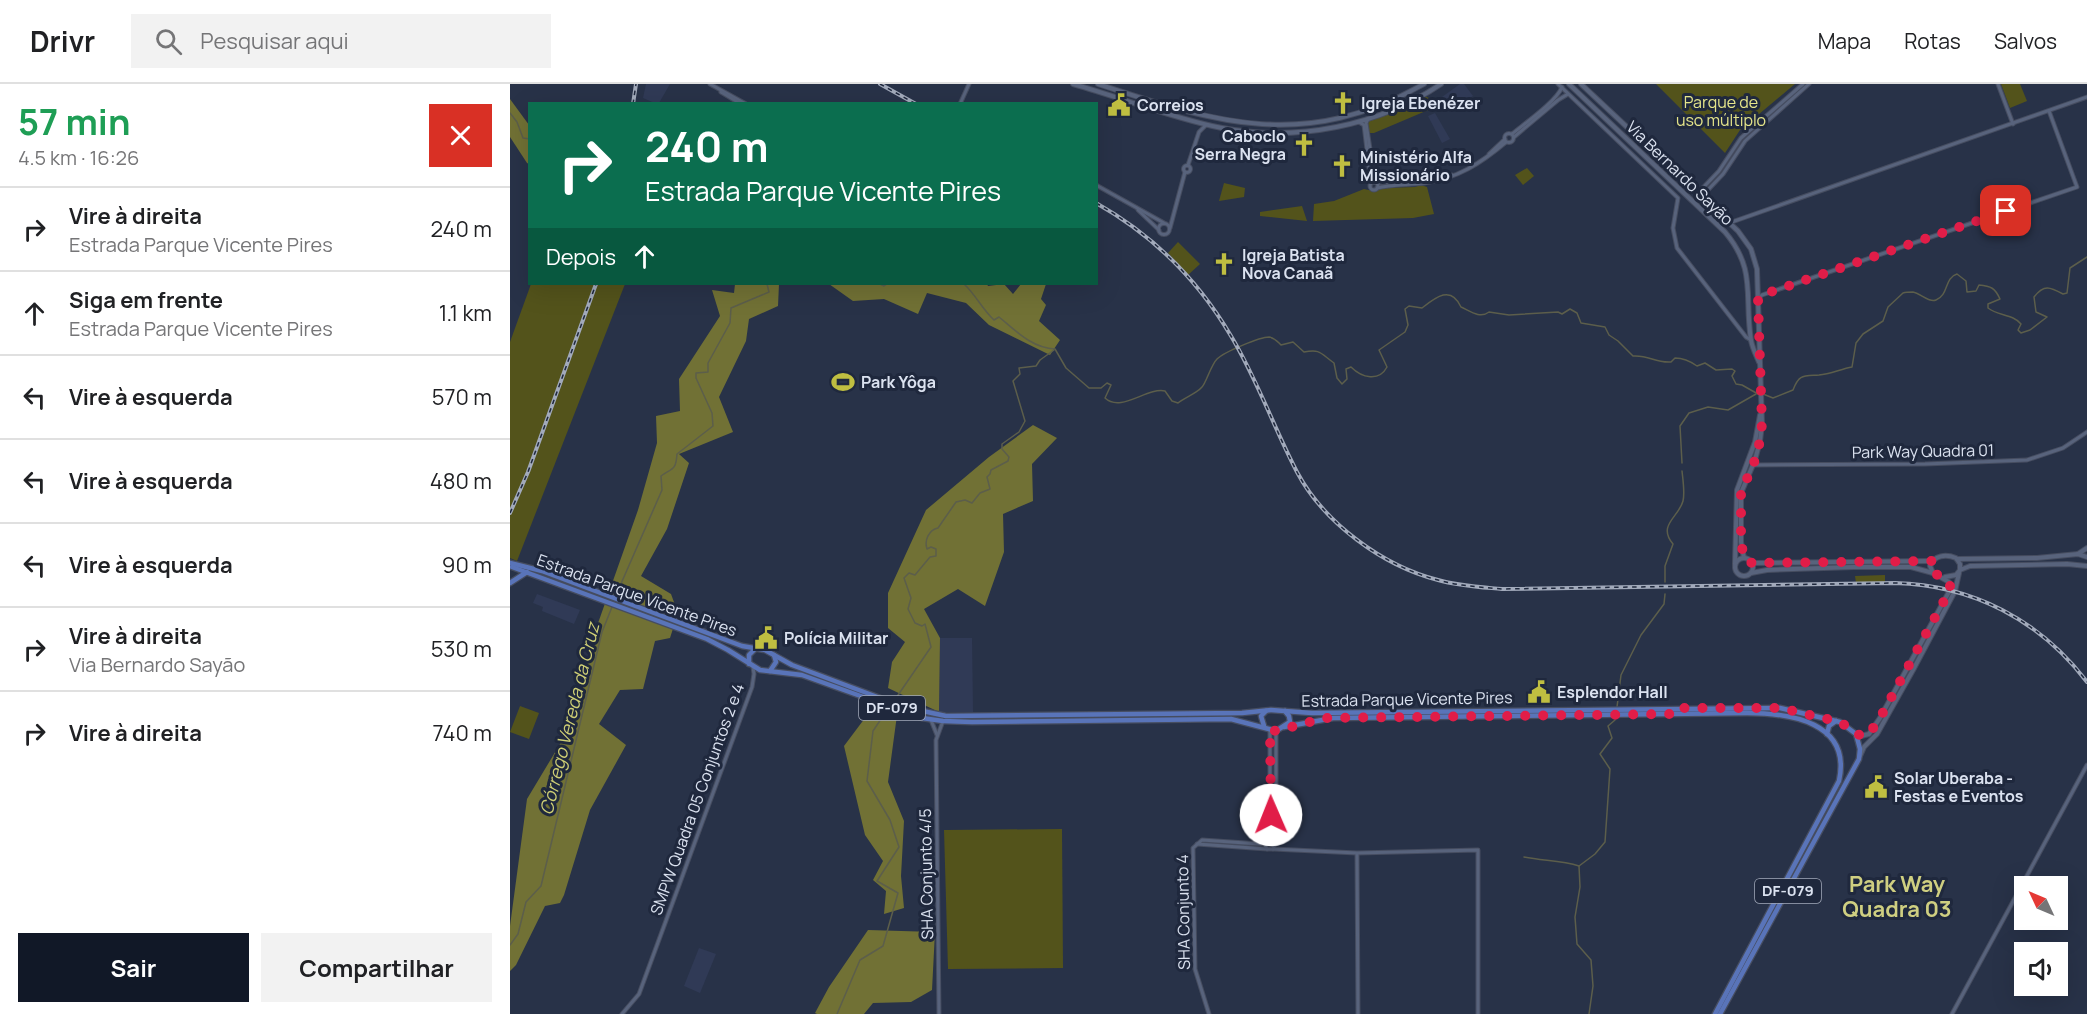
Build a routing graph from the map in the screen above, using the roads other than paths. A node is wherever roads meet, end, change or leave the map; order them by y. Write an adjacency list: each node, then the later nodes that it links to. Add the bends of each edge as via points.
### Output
1 (708, 84): 19 (street); 20 (street)
2 (971, 84): 21 (street)
3 (1073, 84): 16 (main road)
4 (1098, 84): 13 (main road)
5 (1424, 84): 22 (main road)
6 (1442, 84): 25 (main road)
7 (1569, 84): 41 (main road, Via Bernardo Sayão)
8 (1581, 84): 40 (main road, Via Bernardo Sayão)
9 (1803, 84): 39 (street, via 1749,130)
10 (1809, 84): 39 (street)
11 (1998, 84): 32 (street)
12 (1560, 86): 15 (street); 37 (street, via 1561,91)
13 (1110, 88): 14 (main road); 16 (main road)
14 (1119, 91): 18 (main road, via 1113,93); 23 (main road)
15 (1569, 94): 37 (street); 50 (street)
16 (1107, 95): 18 (main road)
17 (2087, 97): 24 (street)
18 (1115, 98): 26 (main road)
19 (738, 102)
20 (742, 102)
21 (961, 102)
22 (1375, 108): 25 (main road); 28 (main road)
23 (1189, 111): 26 (main road); 31 (main road)
24 (2049, 111): 32 (street); 58 (street, via 2077,187)
25 (1377, 116): 27 (main road)
26 (1186, 119): 29 (main road)
27 (1368, 119): 30 (main road); 44 (street)
28 (1331, 120): 31 (main road, via 1286,125); 34 (main road)
29 (1196, 122): 33 (main road); 36 (street)
30 (1359, 122): 34 (main road); 44 (street, via 1364,125)
31 (1240, 123): 35 (main road)
32 (2013, 124): 55 (street, via 1793,199)
33 (1206, 125): 35 (main road); 36 (street)
34 (1331, 128): 35 (main road, via 1292,133)
35 (1235, 130)
36 (1199, 132): 53 (street, via 1184,167)
37 (1513, 136): 38 (street, via 1512,142); 38 (street, via 1507,134)
38 (1506, 140): 43 (street, via 1455,176 1448,174)
39 (1732, 156): 49 (street); 51 (street, via 1723,174 1706,192)
40 (1674, 171): 41 (main road, via 1675,175); 42 (main road, Via Bernardo Sayão)
41 (1669, 178): 45 (main road, Via Bernardo Sayão)
42 (1680, 178): 45 (main road); 49 (main road, Via Bernardo Sayão)
43 (1425, 181): 44 (street); 47 (street)
44 (1374, 182): 47 (street); 47 (street, via 1371,188)
45 (1676, 185): 48 (main road, Via Bernardo Sayão)
46 (1098, 186): 52 (street)
47 (1377, 188)
48 (1683, 192): 50 (street); 60 (main road, Via Bernardo Sayão, via 1740,252 1748,284)
49 (1697, 194): 51 (main road, Via Bernardo Sayão)
50 (1677, 196): 60 (street, via 1673,228 1680,253)
51 (1706, 201): 55 (main road, Via Bernardo Sayão)
52 (1137, 209): 54 (street); 57 (street)
53 (1172, 218): 54 (street); 56 (street)
54 (1165, 223): 56 (street); 57 (street)
55 (1731, 225): 58 (main road, Via Bernardo Sayão, via 1751,249)
56 (1170, 228): 57 (street, via 1165,234)
57 (1159, 230)
58 (1759, 296): 59 (main road, Via Bernardo Sayão)
59 (1759, 338): 60 (main road); 61 (main road, Via Bernardo Sayão)
60 (1751, 340): 61 (main road, Via Bernardo Sayão)
61 (1760, 365): 62 (main road, Via Bernardo Sayão)
62 (1761, 402): 64 (main road, Via Bernardo Sayão, via 1760,441); 73 (main road, Via Bernardo Sayão, via 1755,442 1737,490)
63 (2087, 432): 64 (street, Park Way Quadra 01, via 2063,448 2027,460)
64 (1752, 465): 69 (main road, Via Bernardo Sayão, via 1741,493)
65 (2087, 548): 66 (main road)
66 (2078, 554): 67 (main road); 68 (main road)
67 (2061, 555): 70 (main road); 75 (main road)
68 (2087, 557)
69 (1744, 558): 72 (main road); 73 (main road)
70 (1957, 559): 71 (main road, via 1943,555); 78 (main road)
71 (1932, 561): 72 (main road); 80 (main road, via 1930,569)
72 (1752, 563): 79 (main road)
73 (1736, 564): 79 (main road, via 1739,575)
74 (510, 565): 77 (main road, Estrada Parque Vicente Pires / DF-079); 83 (main road, Estrada Parque Vicente Pires / DF-079, via 542,571)
75 (2059, 565): 76 (main road); 78 (main road, via 1970,566)
76 (2087, 566)
77 (527, 572): 82 (main road); 83 (main road, Estrada Parque Vicente Pires / DF-079)
78 (1959, 572): 81 (main road); 109 (main road, via 1955,591 1878,733)
79 (1751, 573): 80 (main road, via 1898,566)
80 (1934, 573): 81 (main road)
81 (1943, 577): 107 (main road, via 1950,590 1880,718 1869,734)
82 (510, 583)
83 (606, 598): 84 (main road, Estrada Parque Vicente Pires / DF-079)
84 (624, 605): 85 (main road, Estrada Parque Vicente Pires / DF-079); 87 (main road, Estrada Parque Vicente Pires / DF-079, via 712,642)
85 (755, 649): 86 (main road, DF-079); 87 (main road, via 748,656)
86 (774, 655): 88 (main road, via 776,662); 98 (main road, DF-079, via 807,671 926,713)
87 (751, 665): 88 (main road, DF-079); 89 (street, SMPW Quadra 05 Conjuntos 2 e 4)
88 (767, 671): 89 (street, SMPW Quadra 05 Conjuntos 2 e 4); 100 (main road, DF-079, via 802,675)
89 (754, 680): 118 (street, SMPW Quadra 05 Conjuntos 2 e 4)
90 (1683, 708): 91 (main road, Estrada Parque Vicente Pires / DF-079); 97 (main road); 101 (main road, Estrada Parque Vicente Pires / DF-079, via 1780,708)
91 (1667, 709): 95 (main road, Estrada Parque Vicente Pires / DF-079); 96 (main road)
92 (1266, 711): 93 (main road, DF-079); 99 (main road, DF-079); 103 (main road, via 1261,718)
93 (1285, 711): 94 (main road, Estrada Parque Vicente Pires / DF-079); 104 (main road, via 1290,722)
94 (1452, 714): 95 (main road, Estrada Parque Vicente Pires / DF-079); 104 (main road, Estrada Parque Vicente Pires / DF-079, via 1325,718)
95 (1459, 714): 96 (main road, Estrada Parque Vicente Pires / DF-079)
96 (1661, 714): 97 (main road, Estrada Parque Vicente Pires / DF-079)
97 (1674, 714): 106 (main road, Estrada Parque Vicente Pires / DF-079, via 1780,714 1805,720)
98 (1041, 718): 99 (main road, DF-079); 102 (main road, DF-079)
99 (1049, 719): 103 (main road, DF-079, via 1231,719)
100 (931, 720): 102 (main road, DF-079); 108 (street, SHA Conjunto 4/5)
101 (1836, 721): 106 (main road); 107 (main road, Estrada Parque Vicente Pires / DF-079)
102 (943, 722): 108 (street, SHA Conjunto 4/5)
103 (1264, 727): 105 (main road, DF-079)
104 (1284, 727): 105 (main road, DF-079)
105 (1273, 730): 113 (street); 115 (street)
106 (1827, 734): 110 (main road)
107 (1856, 734): 109 (main road)
108 (937, 735): 121 (street, SHA Conjunto 4/5)
109 (1860, 756): 112 (main road, DF-079)
110 (1841, 765): 112 (main road); 125 (main road, DF-079, via 1830,801)
111 (2087, 765): 127 (street)
112 (1855, 767): 126 (main road, DF-079)
113 (1269, 840): 114 (street, SHA Conjunto 4); 115 (street); 116 (street)
114 (1235, 844): 116 (street, SHA Conjunto 4); 122 (street, SHA Conjunto 4, via 1202,840 1193,848 1195,969)
115 (1275, 845): 116 (street, SHA Conjunto 4); 117 (street, via 1280,850)
116 (1267, 849)
117 (1357, 853): 123 (street); 124 (street, via 1478,850)
118 (662, 926): 119 (street); 120 (street, SMPW Quadra 05 Conjuntos 2 e 4, via 639,994)
119 (667, 930)
120 (622, 1014)
121 (939, 1014)
122 (1209, 1014)
123 (1359, 1014)
124 (1478, 1014)
125 (1715, 1014)
126 (1720, 1014)
127 (1952, 1014)

